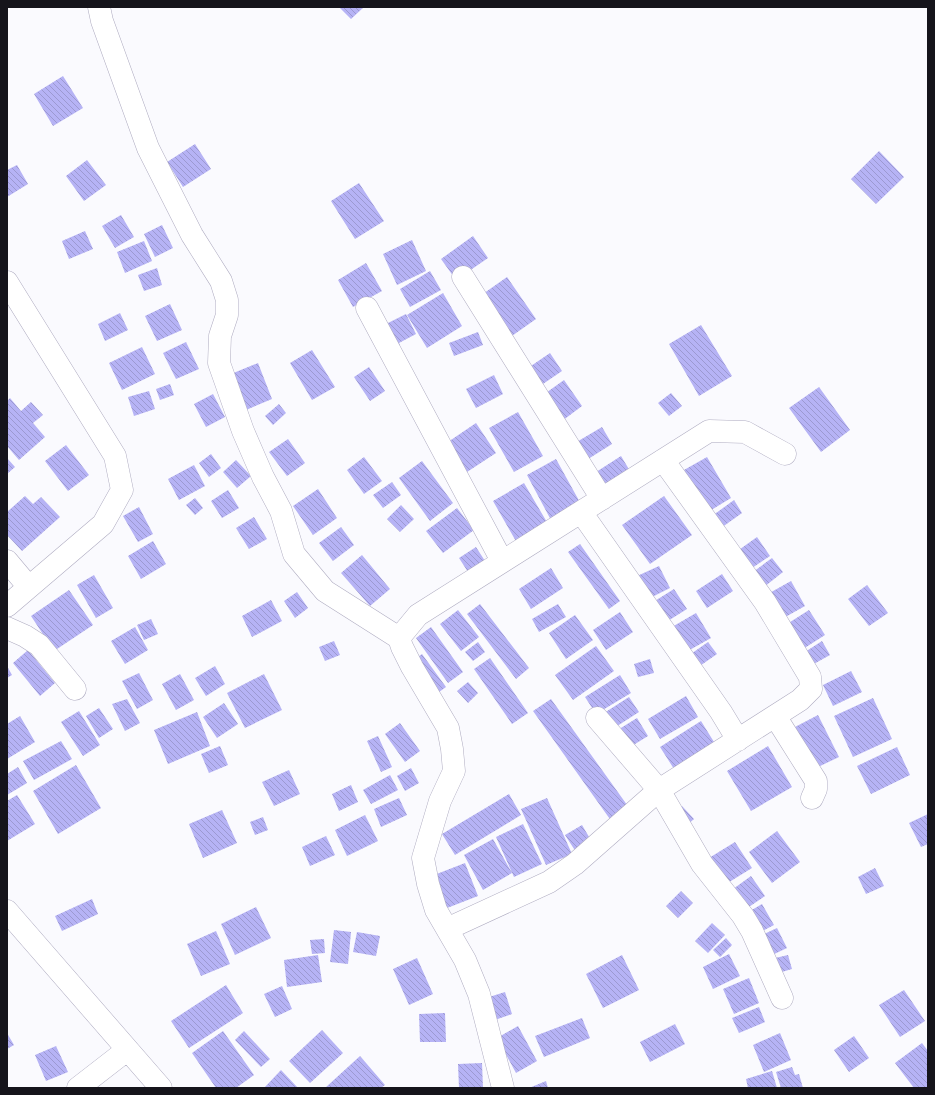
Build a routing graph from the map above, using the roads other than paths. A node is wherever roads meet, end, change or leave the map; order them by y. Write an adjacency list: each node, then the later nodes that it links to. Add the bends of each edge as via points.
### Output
1 (100, 7): 14 (street, via 102,21 148,148 192,235 221,281 227,300 227,315 220,336 219,364 243,431 281,511 294,554 325,591)
2 (463, 277): 7 (street)
3 (9, 288): 11 (street, via 115,456 122,490 102,524)
4 (367, 308): 10 (street)
5 (785, 454): 6 (street, via 745,432 709,431)
6 (663, 460): 7 (street); 16 (street, via 765,602 810,677 811,688 800,700)
7 (602, 499): 8 (street)
8 (582, 512): 10 (street); 18 (street, via 722,712)
9 (7, 561): 11 (street)
10 (502, 561): 14 (street, via 418,615)
11 (28, 586): 12 (street)
12 (7, 606)
13 (7, 628): 15 (street, via 38,645)
14 (399, 638): 22 (street, via 412,667 448,728 452,749 454,771 440,801 423,858 436,910)
15 (75, 690)
16 (775, 716): 18 (street); 20 (street, via 816,781)
17 (597, 718): 19 (street)
18 (738, 740): 19 (street)
19 (659, 790): 22 (street, via 575,864 549,882); 23 (street, via 702,864 752,931)
20 (812, 798)
21 (7, 911): 24 (street)
22 (447, 929): 27 (street, via 465,960 479,994)
23 (782, 998)
24 (127, 1050): 25 (street); 26 (street)
25 (78, 1088)
26 (161, 1088)
27 (503, 1088)

